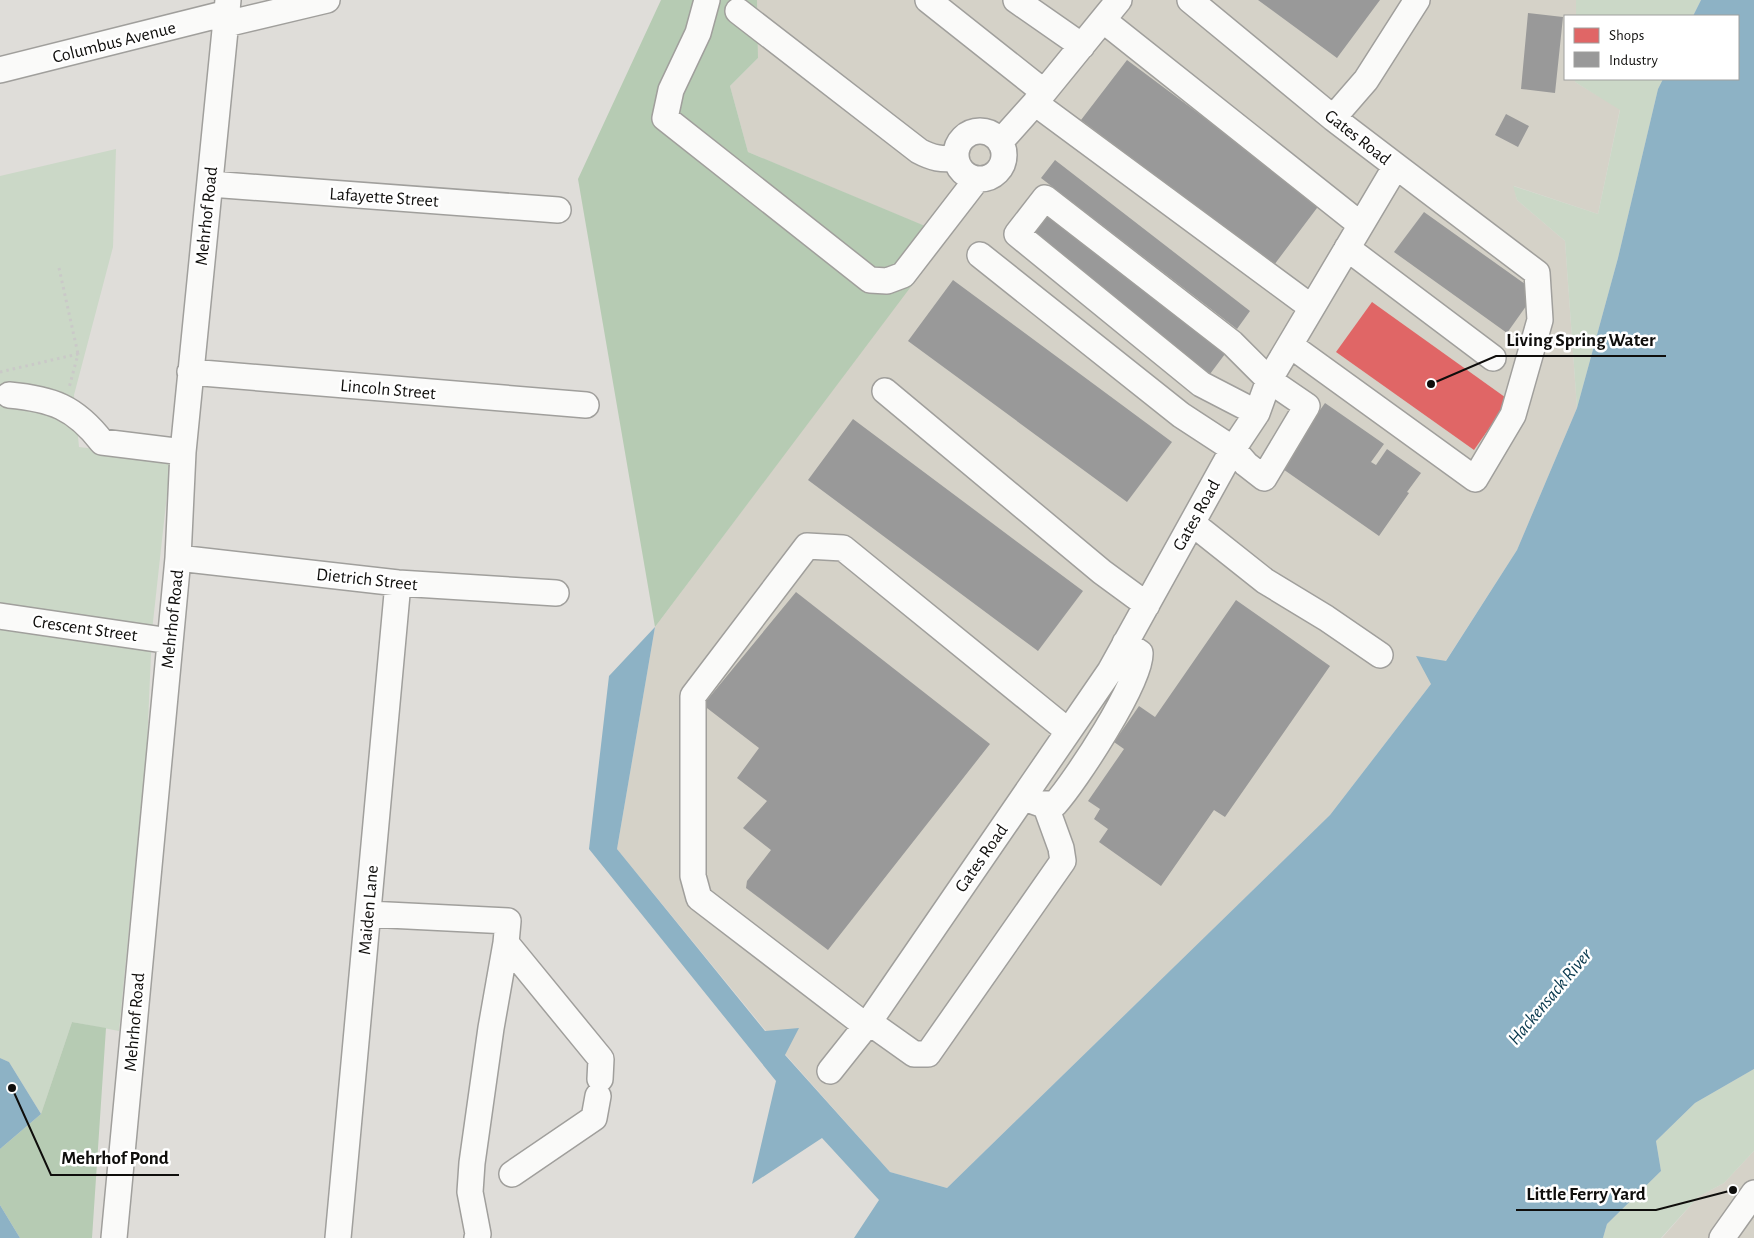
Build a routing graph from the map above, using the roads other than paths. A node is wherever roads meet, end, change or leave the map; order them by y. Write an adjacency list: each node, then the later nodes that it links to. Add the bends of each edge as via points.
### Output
1 (326, 0): 9 (street, Columbus Avenue)
2 (706, 0): 17 (street, via 698,33 671,90 664,118 870,280 887,282 903,275)
3 (928, 0): 12 (street)
4 (1016, 0): 10 (street)
5 (1190, 0): 13 (street, Gates Road)
6 (1417, 0): 13 (street, via 1366,80)
7 (1108, 7): 10 (street); 20 (street)
8 (738, 11): 15 (street, via 919,151 933,158)
9 (227, 12): 11 (street, Columbus Avenue); 18 (street, Mehrhof Road)
10 (1082, 46): 12 (street)
11 (0, 70)
12 (1040, 97): 14 (street); 23 (street)
13 (1333, 118): 16 (street, Gates Road)
14 (1000, 142): 15 (street, via 987,132 972,133 959,143); 17 (street, via 1004,157 998,171)
15 (956, 158): 17 (street, via 963,172)
16 (1396, 166): 20 (street, Gates Road); 24 (street, via 1537,273 1540,320 1513,415 1475,479)
17 (977, 179)
18 (210, 184): 19 (street, Lafayette Street); 26 (street, Mehrhof Road)
19 (558, 210)
20 (1361, 225): 21 (street, Gates Road)
21 (1347, 248): 23 (street, Gates Road); 25 (street)
22 (980, 255): 32 (street, via 1181,415)
23 (1311, 307): 24 (street, Gates Road)
24 (1290, 345): 27 (street, Gates Road)
25 (1493, 358)
26 (190, 372): 30 (street, Lincoln Street); 33 (street, Mehrhof Road)
27 (1269, 380): 31 (street, Gates Road); 31 (street, via 1232,343 1045,198 1017,234 1201,384); 32 (street, via 1307,406 1264,478)
28 (5, 384): 33 (street, via 71,411 102,442)
29 (885, 391): 38 (street, via 1102,572)
30 (586, 405)
31 (1256, 413): 32 (street, Gates Road)
32 (1233, 449): 34 (street, Gates Road)
33 (182, 452): 35 (street, Mehrhof Road)
34 (1192, 523): 38 (street, Gates Road); 42 (street, via 1265,582)
35 (178, 558): 36 (street, Dietrich Street); 40 (street, Mehrhof Road)
36 (398, 583): 37 (street, Dietrich Street); 45 (street, Maiden Lane)
37 (556, 592)
38 (1147, 605): 41 (street, Gates Road)
39 (0, 616): 40 (street, Crescent Street)
40 (170, 641): 51 (street, Mehrhof Road)
41 (1125, 643): 43 (street, Gates Road, via 1110,672); 44 (street, via 1140,654 1126,696 1067,791 1055,804)
42 (1380, 655)
43 (1068, 731): 44 (street, Gates Road); 47 (street, via 843,548 807,546 693,696 693,876 699,898)
44 (1034, 800): 47 (street, Gates Road); 47 (street, via 1061,848 1063,861 928,1054 914,1054)
45 (368, 914): 46 (street); 52 (street, Maiden Lane)
46 (507, 932): 49 (street, via 547,992 601,1059 594,1118); 53 (street, via 472,1163 470,1192)
47 (867, 1024): 48 (street, Gates Road)
48 (830, 1071)
49 (512, 1174)
50 (1754, 1192): 54 (street)
51 (114, 1238)
52 (338, 1238)
53 (477, 1238)
54 (1722, 1238)

